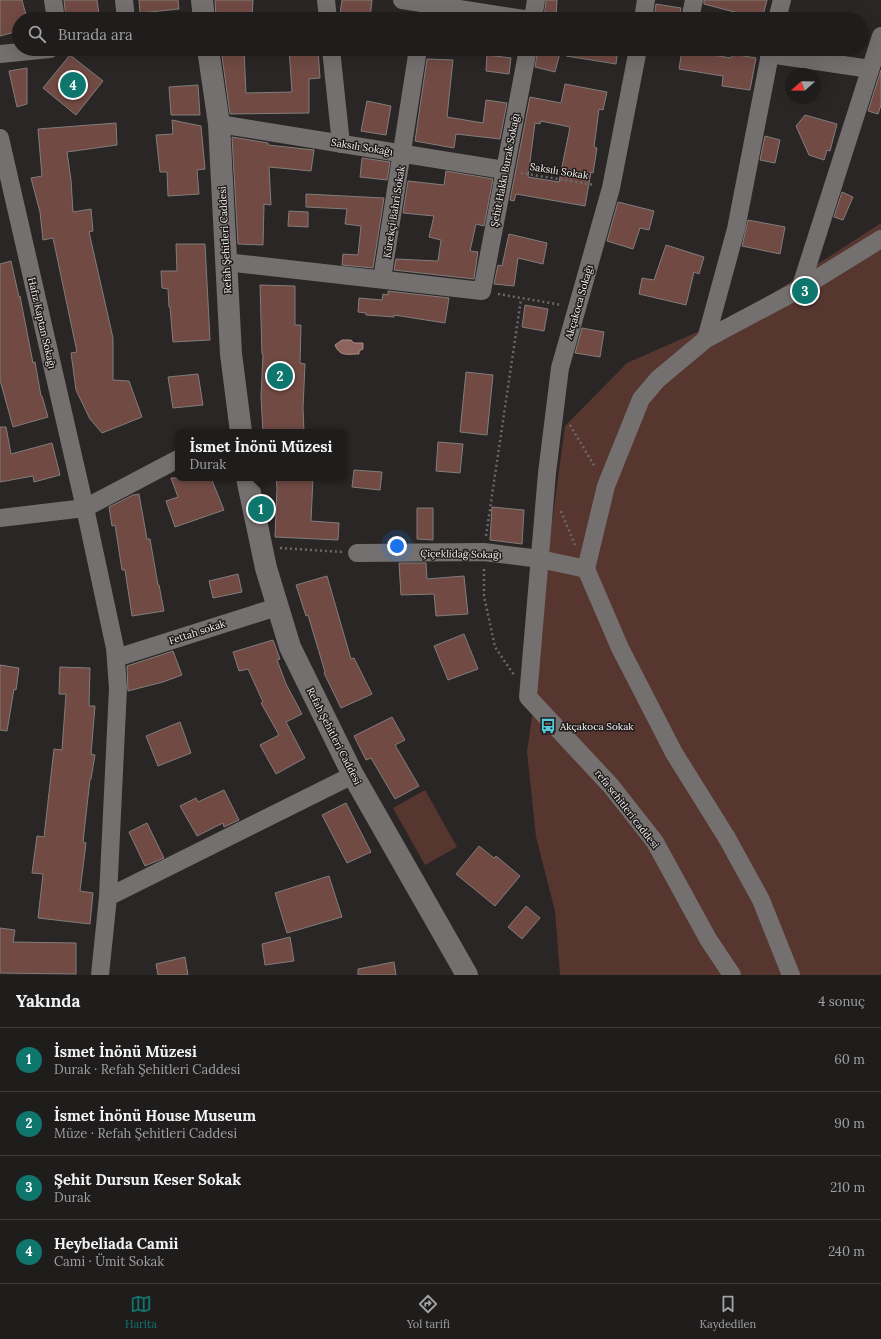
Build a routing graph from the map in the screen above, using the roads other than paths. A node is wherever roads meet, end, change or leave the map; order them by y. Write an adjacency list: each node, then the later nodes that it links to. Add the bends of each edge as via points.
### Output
1 (53, 0): 11 (street)
2 (124, 0): 12 (street)
3 (202, 0): 13 (street)
4 (326, 0): 14 (street)
5 (402, 0): 10 (street)
6 (536, 0): 16 (street)
7 (646, 0): 17 (street)
8 (694, 0): 18 (street)
9 (782, 0): 19 (street)
10 (424, 8): 15 (street)
11 (55, 12)
12 (125, 12)
13 (203, 12)
14 (327, 12)
15 (460, 12)
16 (535, 12)
17 (644, 12)
18 (691, 12)
19 (779, 12)
20 (881, 36): 30 (street)
21 (12, 53): 22 (street)
22 (0, 54)
23 (209, 56): 31 (street, Refah Şehitleri Caddesi)
24 (332, 56): 33 (street)
25 (417, 56): 34 (street, Kürekçi Bahri Sokak)
26 (527, 56): 35 (street, Şehit Hakkı Burak Sokağı)
27 (637, 56): 47 (street, Akçakoca Sokağı, via 611,188 560,368)
28 (769, 56): 40 (street, via 736,229)
29 (794, 56): 30 (street)
30 (870, 69): 39 (street)
31 (219, 124): 33 (street, Saksılı Sokağı); 37 (street, Refah Şehitleri Caddesi)
32 (0, 138): 44 (street, Hafız Kaptan Sokağı)
33 (341, 144): 34 (street, Saksılı Sokağı)
34 (403, 153): 35 (street, Saksılı Sokağı); 38 (street, Kürekçi Bahri Sokak)
35 (504, 170): 38 (street, Şehit Hakkı Burak Sokağı, via 482,291)
36 (881, 239): 39 (street)
37 (226, 262): 38 (street); 41 (street, Refah Şehitleri Caddesi)
38 (382, 279)
39 (800, 289): 40 (street)
40 (706, 339): 48 (street, via 658,379 641,400 606,486)
41 (237, 429)
42 (175, 461): 44 (street)
43 (248, 481): 49 (street, Refah Şehitleri Caddesi, via 266,568)
44 (85, 508): 45 (street); 50 (street, Hafız Kaptan Sokağı)
45 (0, 518)
46 (357, 553): 47 (street, Çiçeklidağ Sokağı, via 484,552)
47 (540, 559): 48 (street, Çiçeklidağ Sokağı); 51 (street, Akçakoca Sokağı)
48 (586, 569): 57 (street, via 620,648 674,753 727,838 761,900)
49 (278, 607): 50 (street, Fettah sokak); 52 (street, Refah Şehitleri Caddesi, via 290,647)
50 (116, 658): 53 (street, Hafız Kaptan Sokağı, via 118,688)
51 (528, 697): 56 (street, refa sehitleri caddesi, via 611,786 655,842 708,939)
52 (353, 775): 53 (street); 55 (street, Refah Şehitleri Caddesi)
53 (108, 897): 54 (street, Hafız Kaptan Sokağı)
54 (100, 975)
55 (467, 975)
56 (732, 975)
57 (791, 975)

